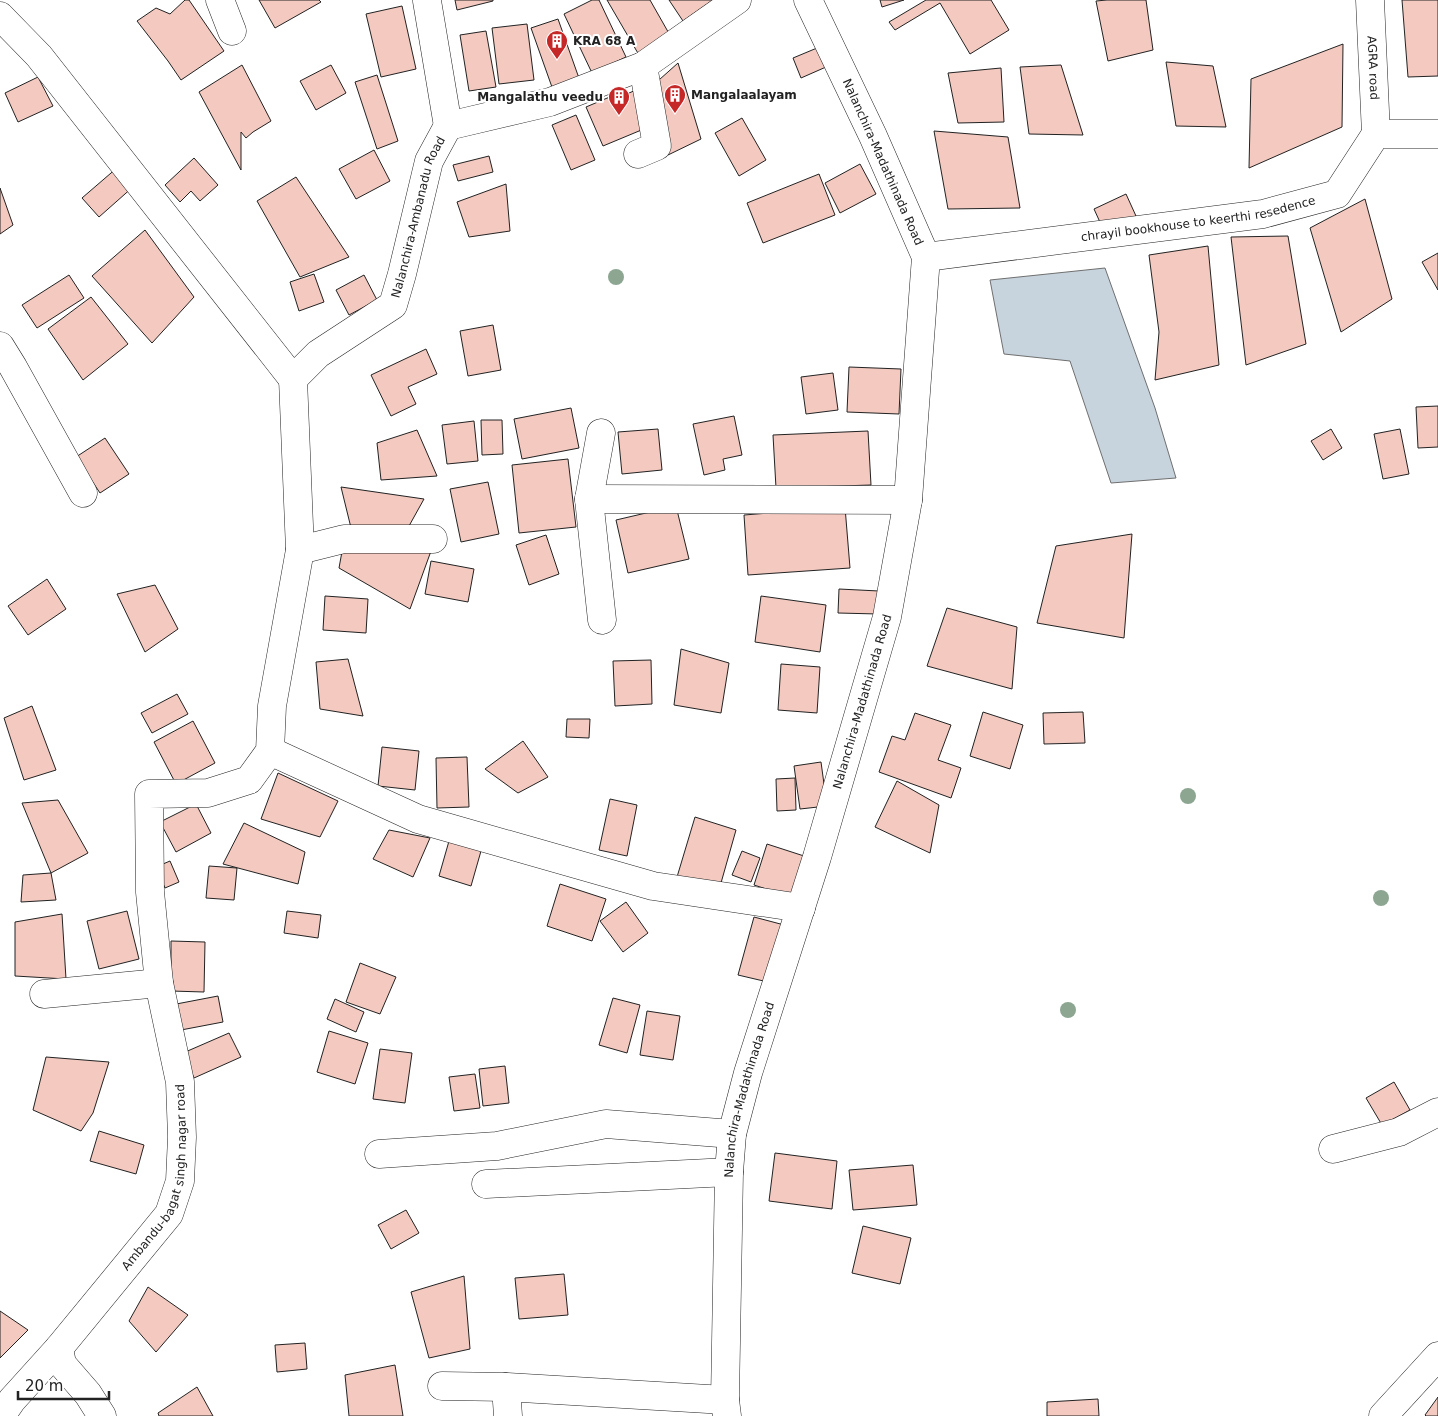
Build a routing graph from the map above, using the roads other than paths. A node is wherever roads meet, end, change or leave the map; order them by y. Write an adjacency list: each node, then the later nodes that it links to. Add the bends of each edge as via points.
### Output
1 (220, 0): 7 (street)
2 (737, 0): 8 (street, Nalanchira-Ambanadu Road)
3 (808, 0): 13 (street, Nalanchira-Madathinada Road)
4 (1370, 0): 10 (street, AGRA road)
5 (427, 1): 9 (street)
6 (0, 16): 15 (street, via 39,56)
7 (232, 31)
8 (643, 66): 9 (street, Nalanchira-Ambanadu Road, via 550,102); 12 (street, via 657,146)
9 (448, 126): 15 (street, Nalanchira-Ambanadu Road, via 429,161 393,305 318,354)
10 (1376, 134): 11 (street); 13 (street, chrayil bookhouse to keerthi resedence, via 1337,194 1262,214)
11 (1438, 134)
12 (638, 154)
13 (926, 257): 19 (street, Nalanchira-Madathinada Road)
14 (0, 346): 17 (street)
15 (293, 379): 21 (street)
16 (600, 433): 18 (street)
17 (83, 493)
18 (589, 498): 19 (street); 22 (street)
19 (908, 500): 24 (street, Nalanchira-Madathinada Road, via 887,617)
20 (433, 539): 21 (street, via 344,539)
21 (300, 550): 23 (street, via 272,706)
22 (602, 620)
23 (270, 751): 24 (street, via 418,820 652,886); 25 (street, Ambandu-bagat singh nagar road, via 249,780 208,794 150,794 150,892)
24 (800, 908): 28 (street, Nalanchira-Madathinada Road)
25 (159, 983): 26 (street); 33 (street, Ambandu-bagat singh nagar road, via 180,1082 180,1181 168,1214)
26 (44, 994)
27 (1438, 1112): 29 (street, via 1399,1132)
28 (732, 1134): 30 (street, via 606,1124 497,1146); 31 (street, Nalanchira-Madathinada Road)
29 (1333, 1149)
30 (378, 1154)
31 (729, 1172): 32 (street); 37 (street, Nalanchira-Madathinada Road)
32 (486, 1184)
33 (59, 1348): 38 (street, Ambandu-bagat singh nagar road); 39 (street, via 62,1364)
34 (1438, 1356): 41 (street)
35 (442, 1386): 36 (street)
36 (506, 1387): 37 (street); 40 (street)
37 (726, 1408)
38 (1, 1416)
39 (102, 1416)
40 (508, 1416)
41 (1383, 1416)

